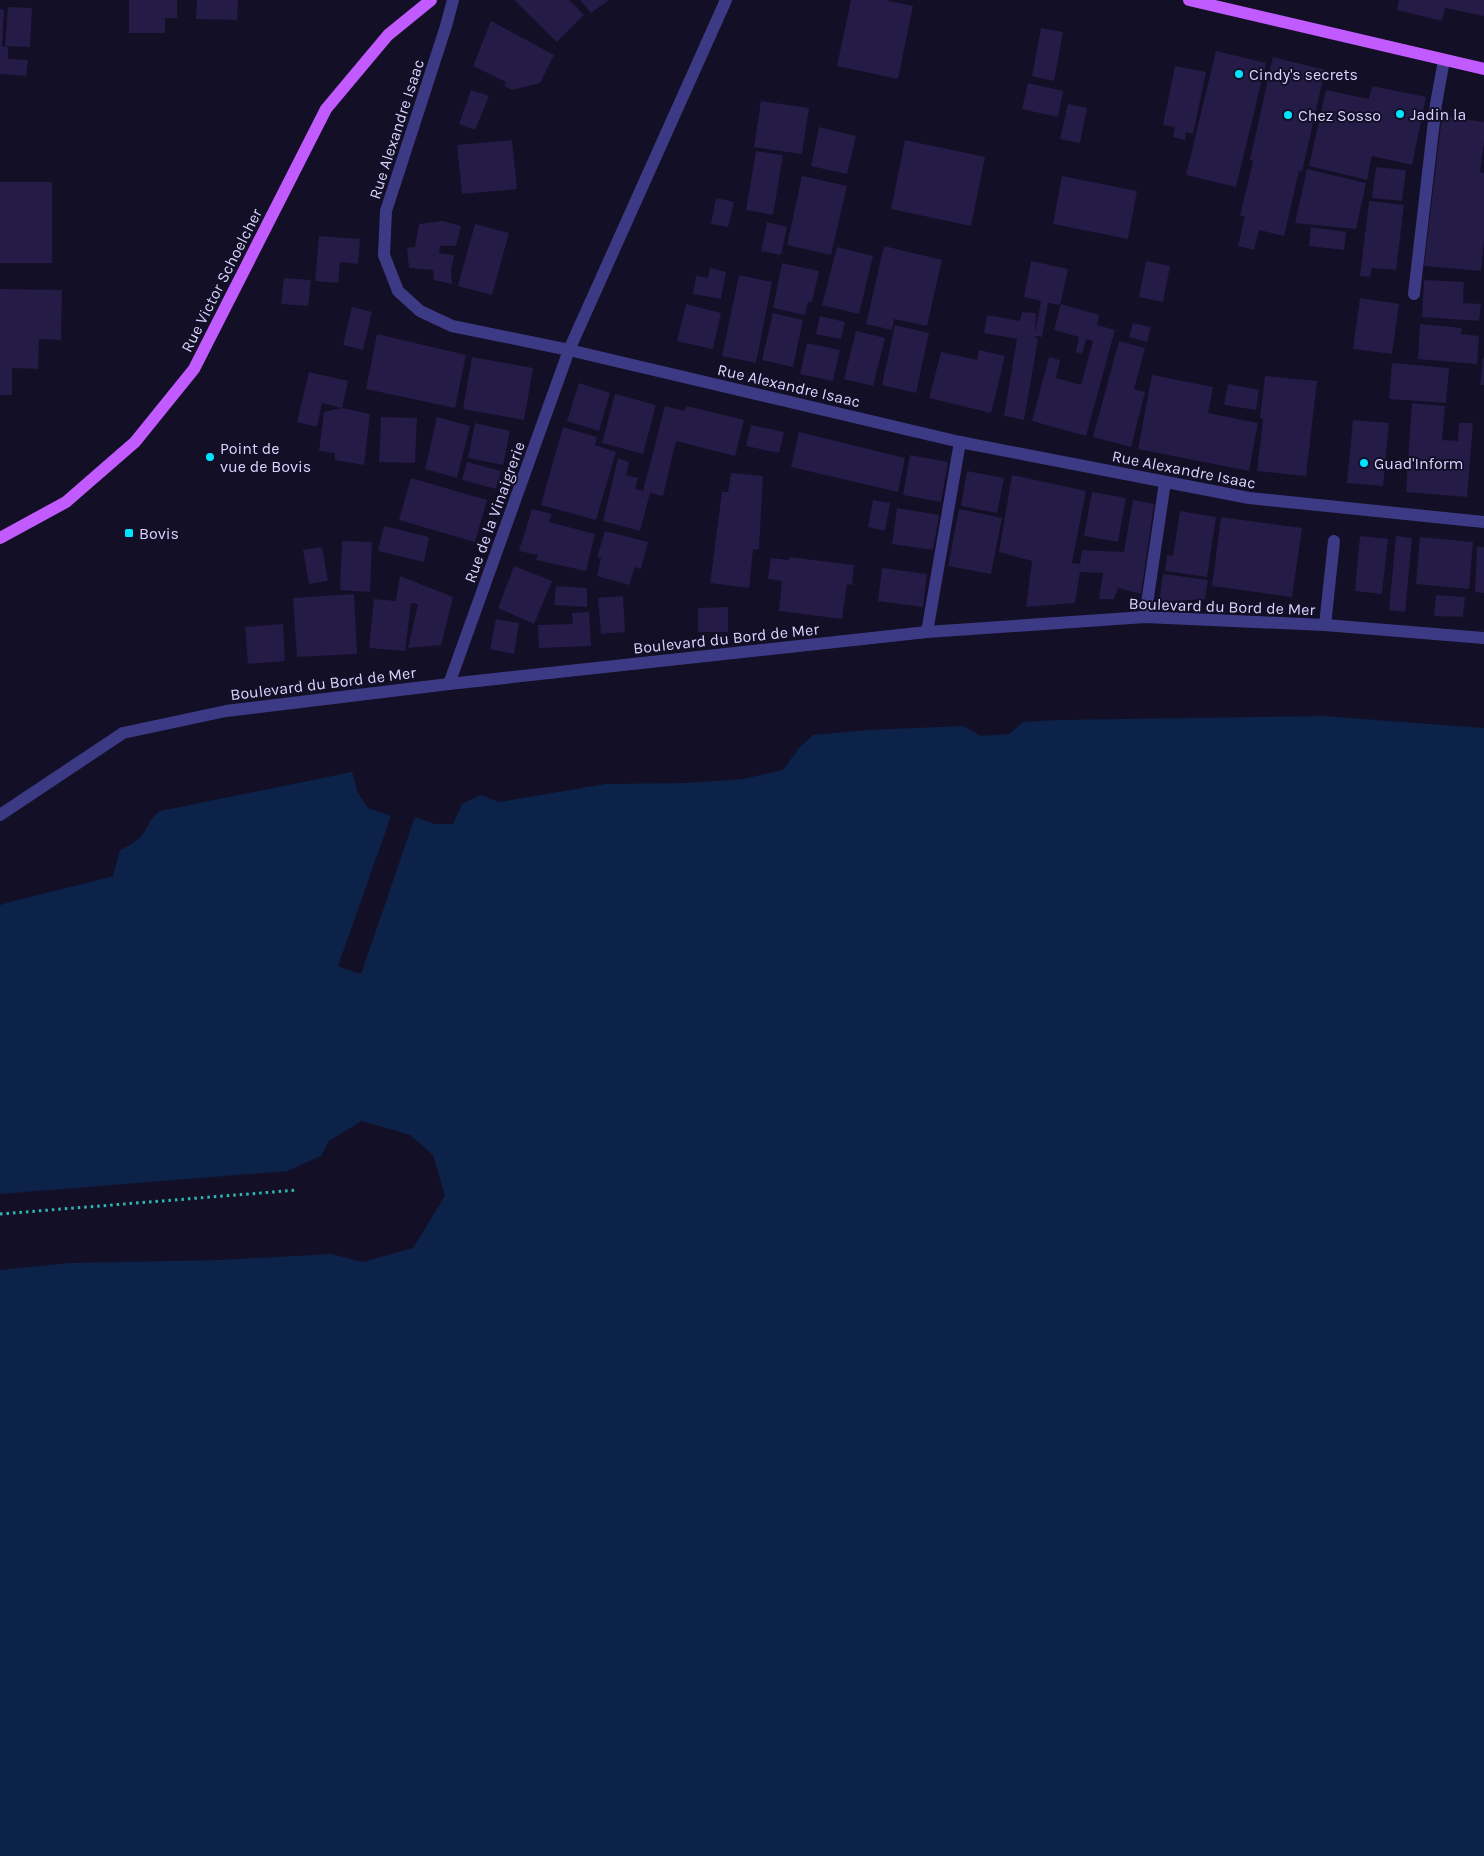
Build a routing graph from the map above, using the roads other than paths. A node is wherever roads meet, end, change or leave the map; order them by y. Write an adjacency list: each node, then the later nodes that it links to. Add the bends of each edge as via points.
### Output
1 (431, 0): 12 (main road, Rue Victor Schoelcher, via 388,35 326,109 194,369 136,442 66,502)
2 (453, 0): 8 (street, Rue Alexandre Isaac, via 386,211 384,255 398,292 420,311 452,326)
3 (726, 0): 8 (street, Rue de la Vinaigrerie)
4 (1189, 0): 5 (main road)
5 (1444, 60): 6 (main road); 7 (street)
6 (1484, 70)
7 (1414, 294)
8 (569, 350): 9 (street, Rue Alexandre Isaac); 18 (street, Rue de la Vinaigrerie)
9 (960, 442): 10 (street, Rue Alexandre Isaac); 16 (street)
10 (1166, 482): 11 (street, Rue Alexandre Isaac, via 1249,498); 14 (street)
11 (1484, 522)
12 (0, 538)
13 (1334, 541): 15 (street)
14 (1145, 617): 15 (street, Boulevard du Bord de Mer); 16 (street, Boulevard du Bord de Mer)
15 (1325, 625): 17 (street, Boulevard du Bord de Mer)
16 (927, 632): 18 (street, Boulevard du Bord de Mer)
17 (1484, 638)
18 (449, 684): 19 (street, Boulevard du Bord de Mer, via 226,711 123,732)
19 (0, 815)

